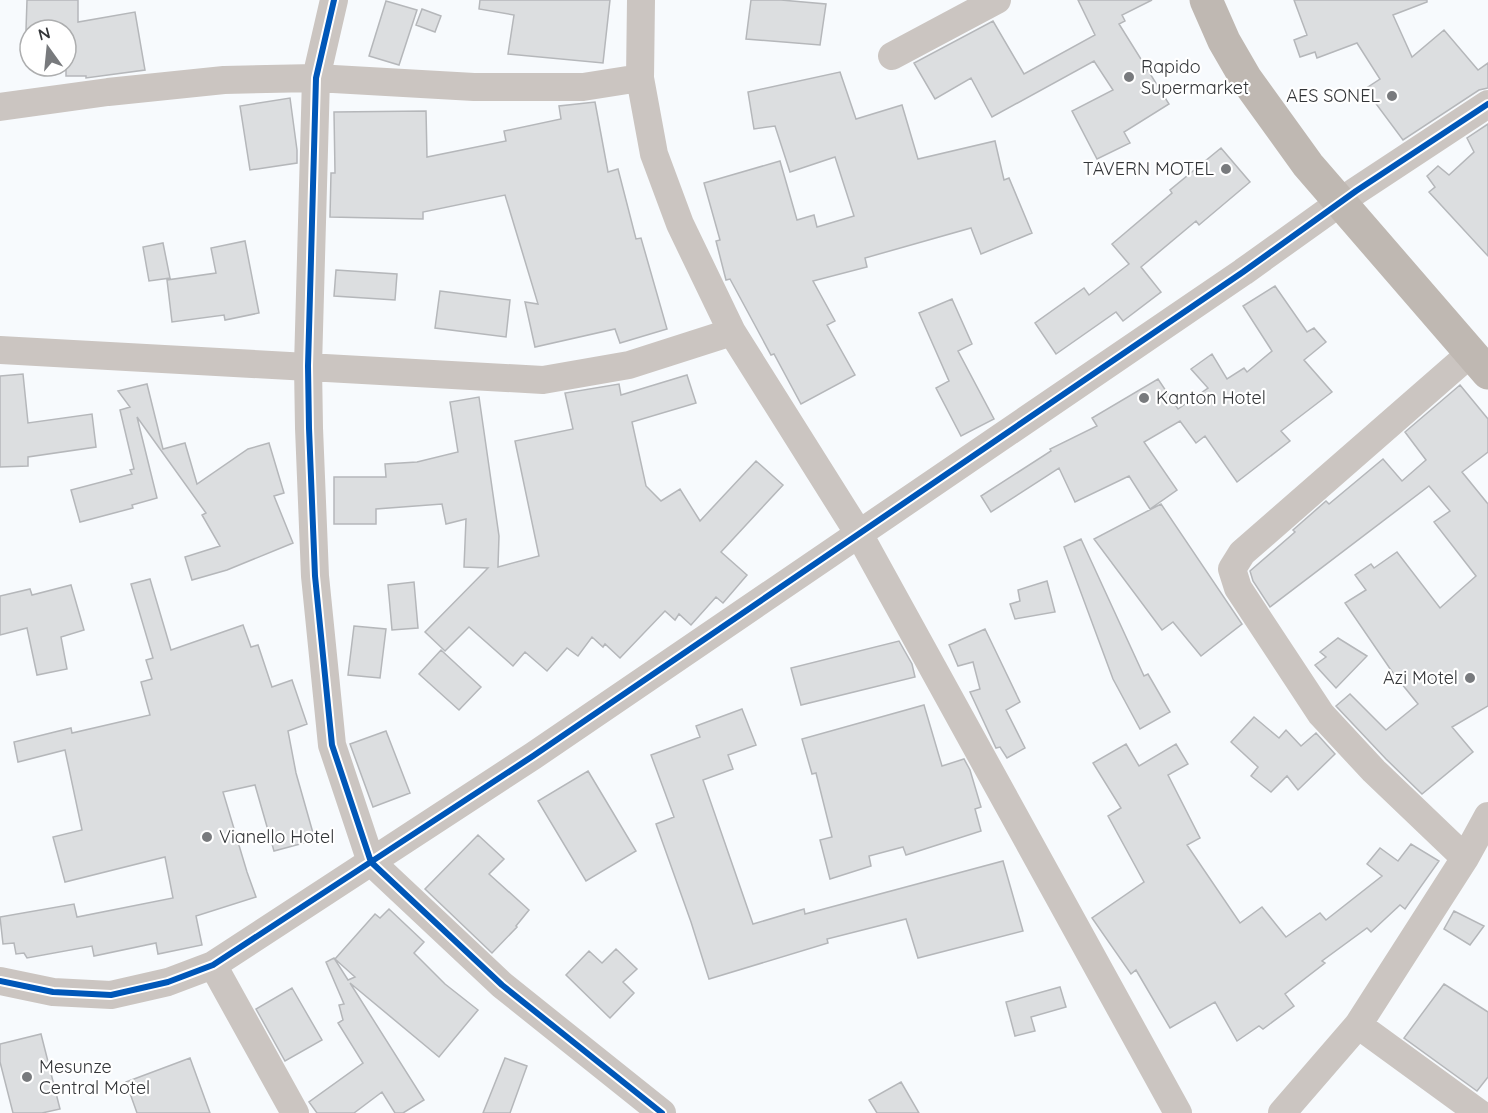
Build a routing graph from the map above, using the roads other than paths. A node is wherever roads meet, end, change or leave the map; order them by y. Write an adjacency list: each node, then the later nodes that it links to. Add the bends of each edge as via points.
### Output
1 (334, 0): 7 (street)
2 (641, 0): 8 (street)
3 (997, 0): 6 (street)
4 (1206, 0): 11 (highway, via 1246,80 1308,165)
5 (1225, 0): 11 (highway, via 1259,69)
6 (892, 56)
7 (316, 78): 8 (street, via 496,87 583,87); 10 (street, via 224,80); 15 (street)
8 (640, 78): 12 (street, via 654,154 680,224)
9 (1488, 104): 11 (street)
10 (0, 106)
11 (1348, 196): 14 (highway); 16 (street)
12 (732, 332): 15 (street, via 629,365 543,380); 16 (street)
13 (0, 350): 15 (street)
14 (1482, 357): 18 (street, via 1242,553 1232,569 1238,588 1321,714)
15 (308, 366): 19 (street, via 315,576 332,745)
16 (859, 534): 19 (street); 25 (street)
17 (1488, 816): 18 (street)
18 (1465, 858): 22 (street)
19 (371, 862): 20 (street); 24 (street, via 502,985)
20 (213, 964): 21 (street, via 168,982 111,995 53,992); 23 (street)
21 (0, 981)
22 (1358, 1025): 26 (street); 27 (street)
23 (295, 1113)
24 (662, 1113)
25 (1178, 1113)
26 (1282, 1113)
27 (1479, 1113)

